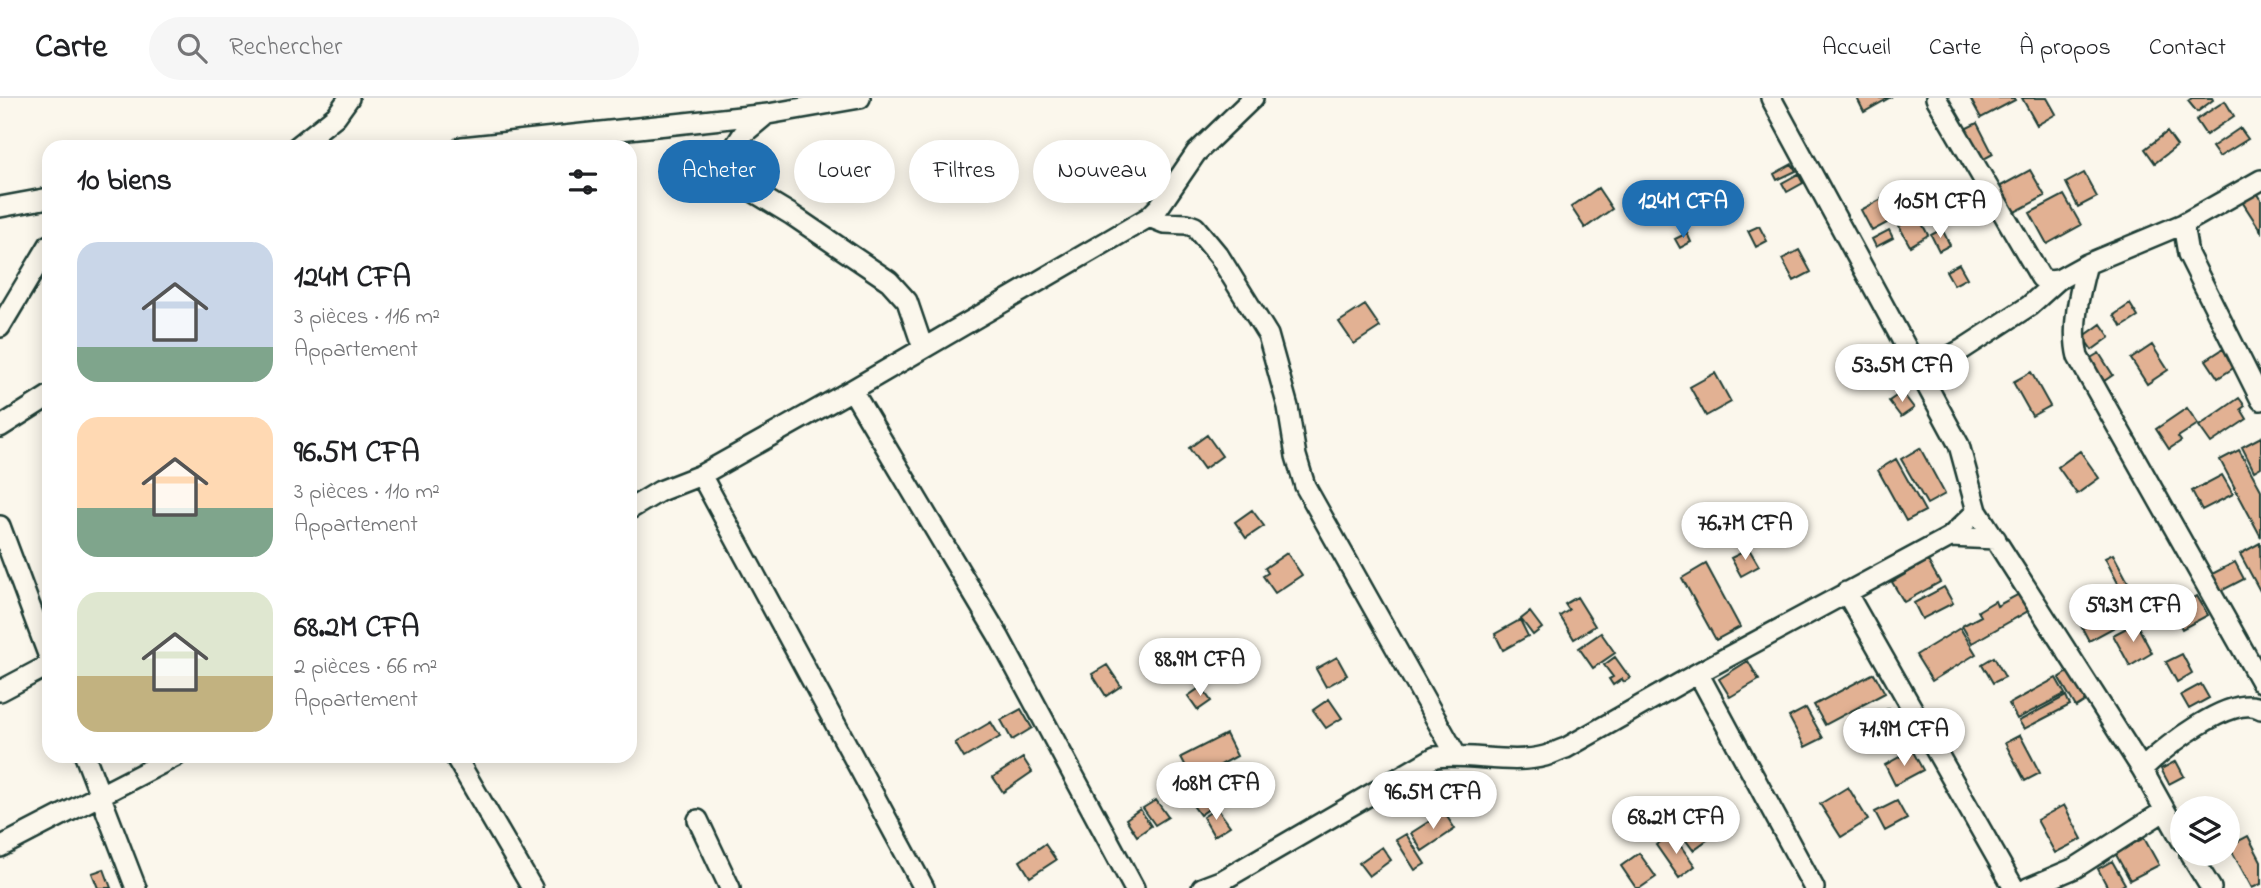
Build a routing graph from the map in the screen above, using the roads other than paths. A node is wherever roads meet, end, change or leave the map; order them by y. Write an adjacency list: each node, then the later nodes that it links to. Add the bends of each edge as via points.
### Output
1 (349, 98): 7 (street, via 336,116)
2 (860, 98): 6 (street)
3 (1253, 98): 12 (street, via 1196,153)
4 (1771, 98): 19 (street)
5 (1936, 98): 16 (street, via 2041,278)
6 (768, 114): 8 (street); 18 (street, via 736,144 730,154 732,170 744,186 889,281 907,301)
7 (305, 140)
8 (528, 140)
9 (2261, 180): 13 (street)
10 (42, 199): 11 (street)
11 (0, 207)
12 (1149, 217): 18 (street); 37 (street, via 1195,227 1219,256 1268,335 1305,486)
13 (2183, 223): 15 (street); 22 (street, via 2188,254)
14 (42, 258): 17 (street)
15 (2087, 264): 16 (street); 34 (street, via 2074,343 2078,357)
16 (2058, 280): 19 (street, via 2029,306)
17 (0, 327)
18 (923, 348): 20 (street)
19 (1920, 373): 26 (street, via 1958,445)
20 (852, 390): 24 (street); 52 (street, via 999,637)
21 (42, 400): 23 (street)
22 (2261, 400)
23 (0, 426)
24 (701, 475): 25 (street); 51 (street)
25 (637, 505)
26 (1977, 511): 28 (street); 29 (street)
27 (0, 526): 31 (street)
28 (1950, 537): 29 (street); 30 (street)
29 (1996, 539): 41 (street)
30 (1846, 592): 33 (street); 55 (street)
31 (42, 638)
32 (42, 670): 35 (street)
33 (1698, 673): 37 (street, via 1544,757); 54 (street)
34 (2261, 682)
35 (0, 691)
36 (2261, 709): 41 (street, via 2243,706 2225,712 2175,740)
37 (1456, 755): 53 (street, via 1435,757)
38 (88, 763): 42 (street)
39 (162, 763): 42 (street)
40 (459, 763): 49 (street)
41 (2142, 769): 43 (street)
42 (99, 795): 46 (street); 48 (street)
43 (2164, 811): 45 (street); 56 (street, via 2075,868)
44 (698, 820): 50 (street)
45 (2170, 821)
46 (0, 846)
47 (2197, 866): 57 (street)
48 (136, 888)
49 (532, 888)
50 (730, 888)
51 (924, 888)
52 (1134, 888)
53 (1202, 888)
54 (1814, 888)
55 (2014, 888)
56 (2028, 888)
57 (2211, 888)

